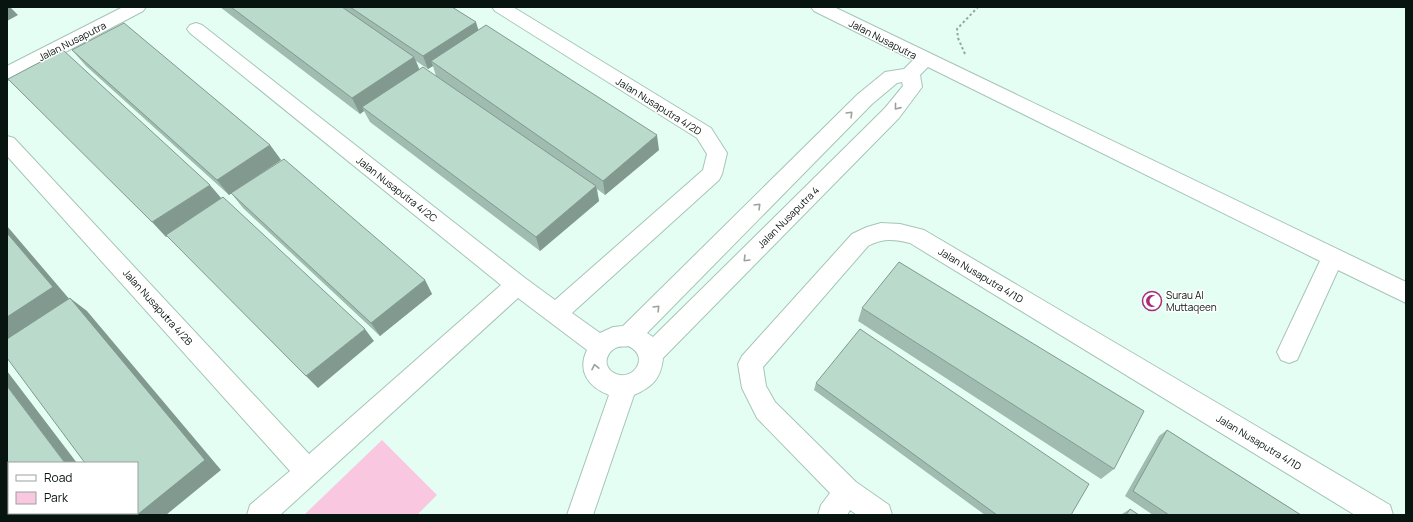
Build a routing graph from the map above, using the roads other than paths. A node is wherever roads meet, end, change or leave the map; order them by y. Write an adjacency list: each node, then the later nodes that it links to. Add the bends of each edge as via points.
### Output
1 (137, 7): 6 (street, Jalan Nusaputra)
2 (501, 7): 11 (street, Jalan Nusaputra 4/2D, via 704,133 716,153 712,174)
3 (820, 7): 5 (street, Jalan Nusaputra)
4 (196, 29): 9 (street, Jalan Nusaputra 4/2C)
5 (918, 67): 8 (street, Jalan Nusaputra, via 976,82); 12 (street, one-way to 5, via 865,99 892,77); 15 (street, Jalan Nusaputra 4, one-way to 15, via 913,87 892,114)
6 (7, 74)
7 (7, 143): 17 (street, Jalan Nusaputra 4/2B)
8 (1333, 257): 10 (street, Jalan Nusaputra); 14 (street)
9 (517, 285): 11 (street, Jalan Nusaputra 4/2C); 17 (street)
10 (1406, 293)
11 (556, 313): 13 (street, Jalan Nusaputra 4/2C)
12 (629, 336): 13 (street, via 613,337); 15 (street, via 643,342)
13 (600, 346): 16 (street, one-way to 13, via 608,384 597,374 594,360)
14 (1290, 352)
15 (650, 354): 16 (street, via 650,368 640,381)
16 (624, 387): 20 (street)
17 (308, 472): 19 (street)
18 (847, 491): 21 (street); 22 (street); 23 (street, Jalan Nusaputra 4/1D, via 766,410 754,388 750,364 860,240 879,230 916,236)
19 (260, 515)
20 (580, 515)
21 (831, 515)
22 (879, 515)
23 (1380, 515)

